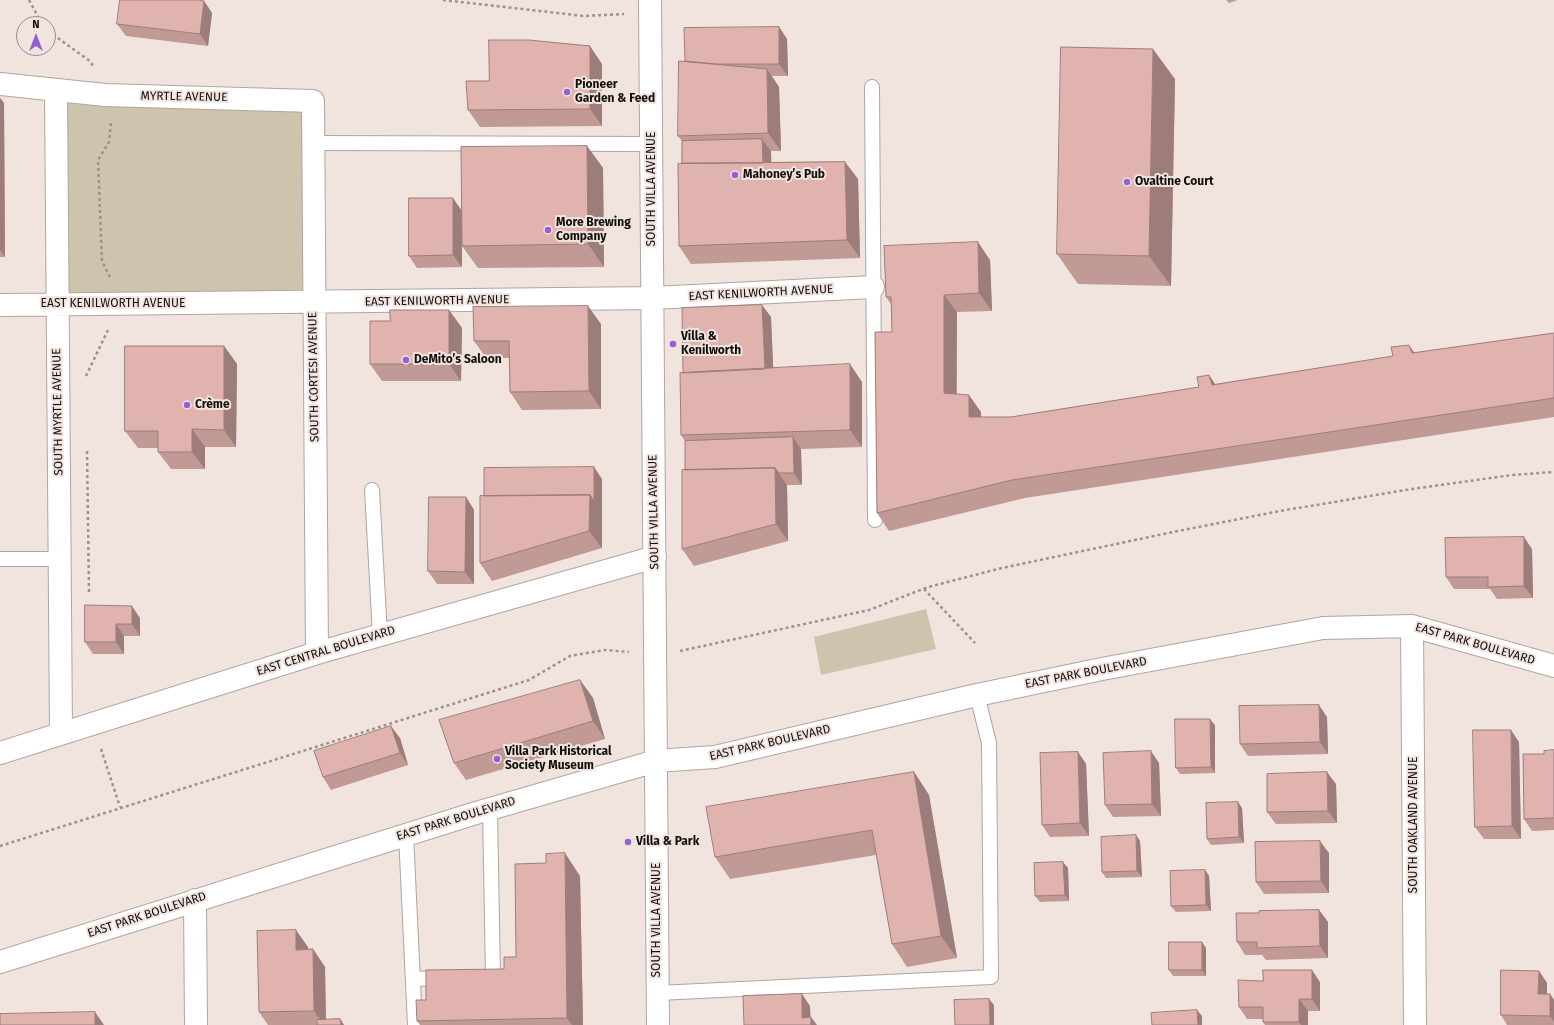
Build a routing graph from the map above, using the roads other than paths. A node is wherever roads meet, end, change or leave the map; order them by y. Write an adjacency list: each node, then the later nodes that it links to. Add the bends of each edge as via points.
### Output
1 (650, 6): 7 (street, SOUTH VILLA AVENUE)
2 (0, 84): 4 (street, MYRTLE AVENUE)
3 (872, 87): 8 (lane)
4 (56, 92): 5 (street, MYRTLE AVENUE, via 105,96); 12 (street, SOUTH MYRTLE AVENUE)
5 (313, 101): 6 (street, SOUTH CORTESI AVENUE)
6 (313, 143): 7 (lane); 10 (street, SOUTH CORTESI AVENUE)
7 (651, 144): 9 (street, SOUTH VILLA AVENUE)
8 (873, 287): 9 (street, EAST KENILWORTH AVENUE); 14 (lane)
9 (652, 298): 10 (street, EAST KENILWORTH AVENUE); 15 (street, SOUTH VILLA AVENUE)
10 (314, 302): 12 (street, EAST KENILWORTH AVENUE); 20 (street, SOUTH CORTESI AVENUE)
11 (0, 304): 12 (street, EAST KENILWORTH AVENUE)
12 (56, 304): 17 (street, SOUTH MYRTLE AVENUE)
13 (372, 490): 19 (lane)
14 (875, 520)
15 (655, 557): 19 (street, EAST CENTRAL BOULEVARD); 25 (street, SOUTH VILLA AVENUE)
16 (0, 559): 17 (lane)
17 (59, 559): 23 (street, SOUTH MYRTLE AVENUE)
18 (1412, 626): 21 (street, EAST PARK BOULEVARD); 22 (street, EAST PARK BOULEVARD, via 1323,628); 37 (street, SOUTH OAKLAND AVENUE)
19 (380, 635): 20 (street, EAST CENTRAL BOULEVARD)
20 (317, 653): 23 (street, EAST CENTRAL BOULEVARD)
21 (1554, 666)
22 (977, 695): 25 (street, EAST PARK BOULEVARD, via 715,757); 33 (lane, via 989,743 991,977)
23 (61, 733): 24 (street, EAST CENTRAL BOULEVARD)
24 (0, 753)
25 (656, 761): 26 (street, EAST PARK BOULEVARD); 33 (street, SOUTH VILLA AVENUE)
26 (490, 809): 27 (street, EAST PARK BOULEVARD); 32 (lane, via 493,978)
27 (406, 834): 28 (street, EAST PARK BOULEVARD); 30 (lane)
28 (195, 900): 29 (street, EAST PARK BOULEVARD); 34 (street)
29 (0, 962)
30 (414, 978): 31 (lane); 35 (lane)
31 (454, 978)
32 (470, 978)
33 (658, 993): 36 (street, SOUTH VILLA AVENUE)
34 (196, 1025)
35 (415, 1025)
36 (658, 1025)
37 (1415, 1025)

